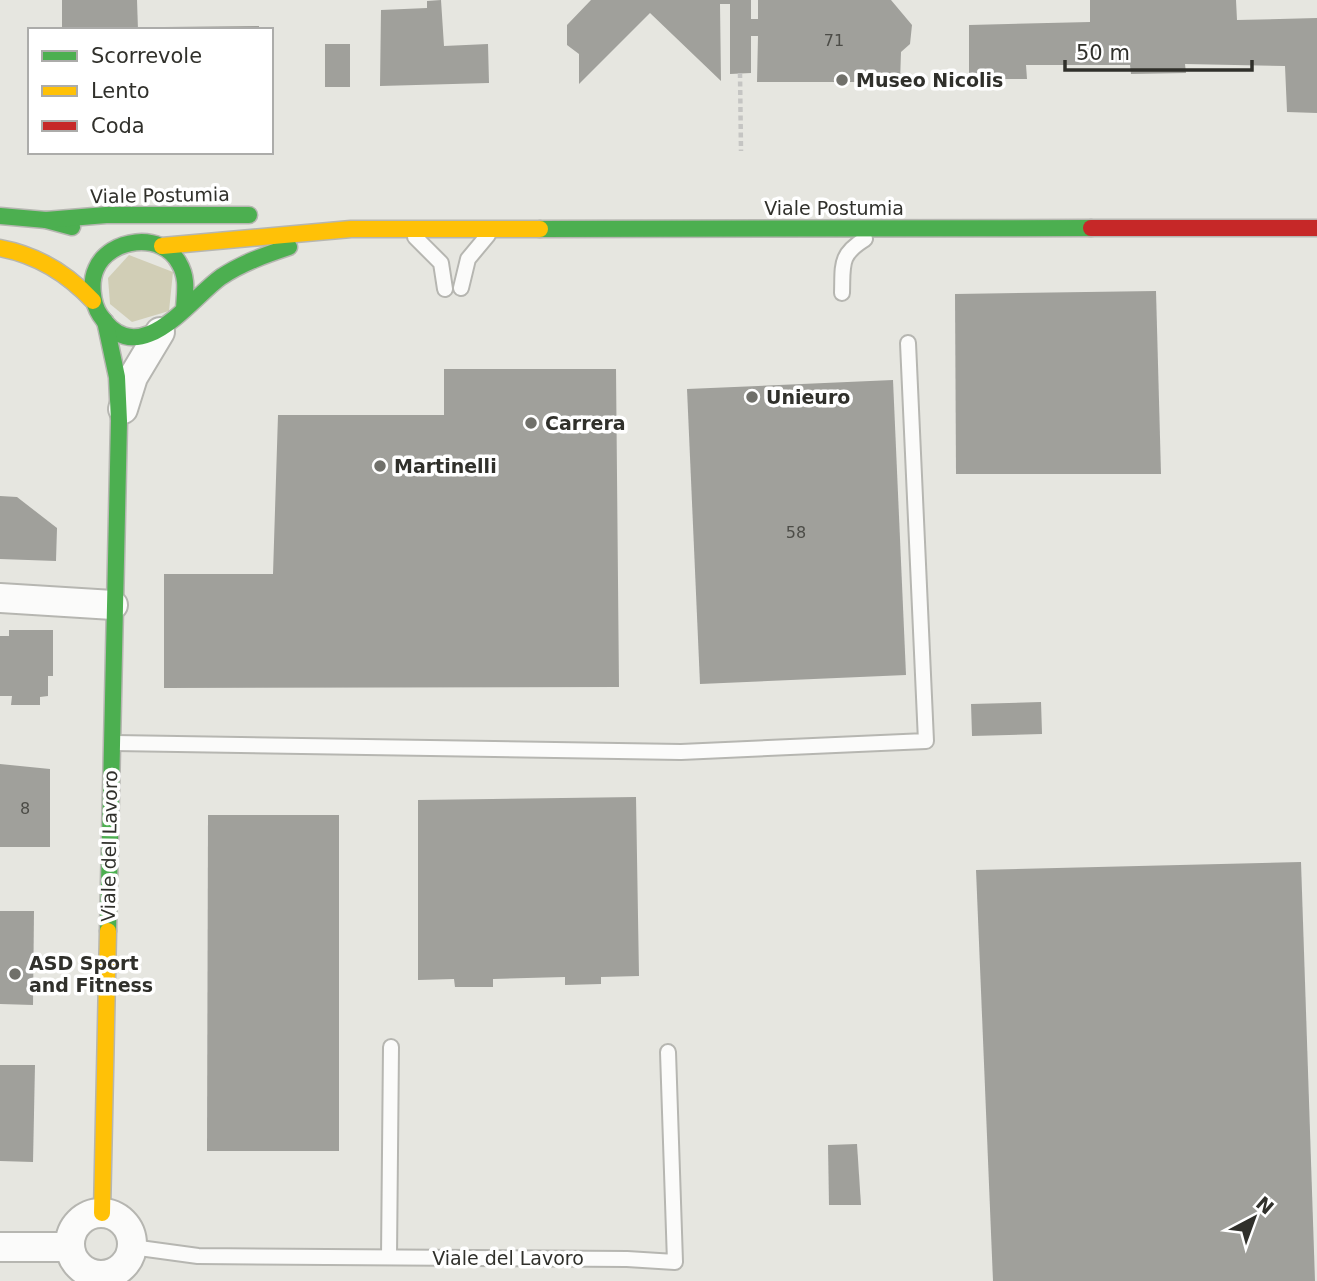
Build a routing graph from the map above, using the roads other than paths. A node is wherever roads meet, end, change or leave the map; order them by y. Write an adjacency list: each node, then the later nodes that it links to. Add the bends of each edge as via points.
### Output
1 (271, 215): 4 (main road, Viale Postumia, via 106,215)
2 (0, 216): 4 (main road)
3 (295, 216): 6 (main road, Viale Postumia)
4 (46, 220): 10 (main road, Viale Postumia)
5 (1317, 228): 8 (main road, Viale Postumia)
6 (351, 229): 7 (main road, Viale Postumia); 11 (main road, Viale Postumia); 17 (main road, Viale Postumia, via 250,259)
7 (402, 229): 9 (main road, Viale Postumia); 14 (lane, via 441,263)
8 (890, 229): 9 (main road, Viale Postumia); 15 (lane, via 851,248 844,258)
9 (494, 230): 13 (lane, via 468,259)
10 (120, 244): 11 (main road, Viale Postumia, via 149,241); 16 (main road, via 108,251 94,274)
11 (162, 246): 17 (main road, via 183,267 187,281)
12 (0, 248): 16 (main road, via 45,260)
13 (461, 288)
14 (445, 289)
15 (842, 293)
16 (93, 301): 18 (main road)
17 (184, 309): 19 (main road, Viale Postumia)
18 (105, 321): 19 (main road, via 129,335); 21 (main road, Viale del Lavoro, via 117,377)
19 (160, 332): 21 (street, Viale del Lavoro, via 133,377)
20 (908, 343): 24 (lane, via 926,741 681,752)
21 (118, 421): 23 (main road, Viale del Lavoro)
22 (0, 598): 23 (street)
23 (113, 605): 24 (main road, Viale del Lavoro)
24 (111, 743): 27 (main road, Viale del Lavoro)
25 (391, 1047): 31 (lane)
26 (668, 1052): 31 (lane, Viale del Lavoro, via 675,1262)
27 (103, 1213): 29 (street, via 79,1223); 30 (street, via 122,1222)
28 (0, 1247): 29 (street)
29 (70, 1247): 32 (street, via 81,1268)
30 (132, 1247): 31 (lane, Viale del Lavoro, via 198,1256); 32 (street, via 123,1266)
31 (389, 1257)
32 (102, 1278)

